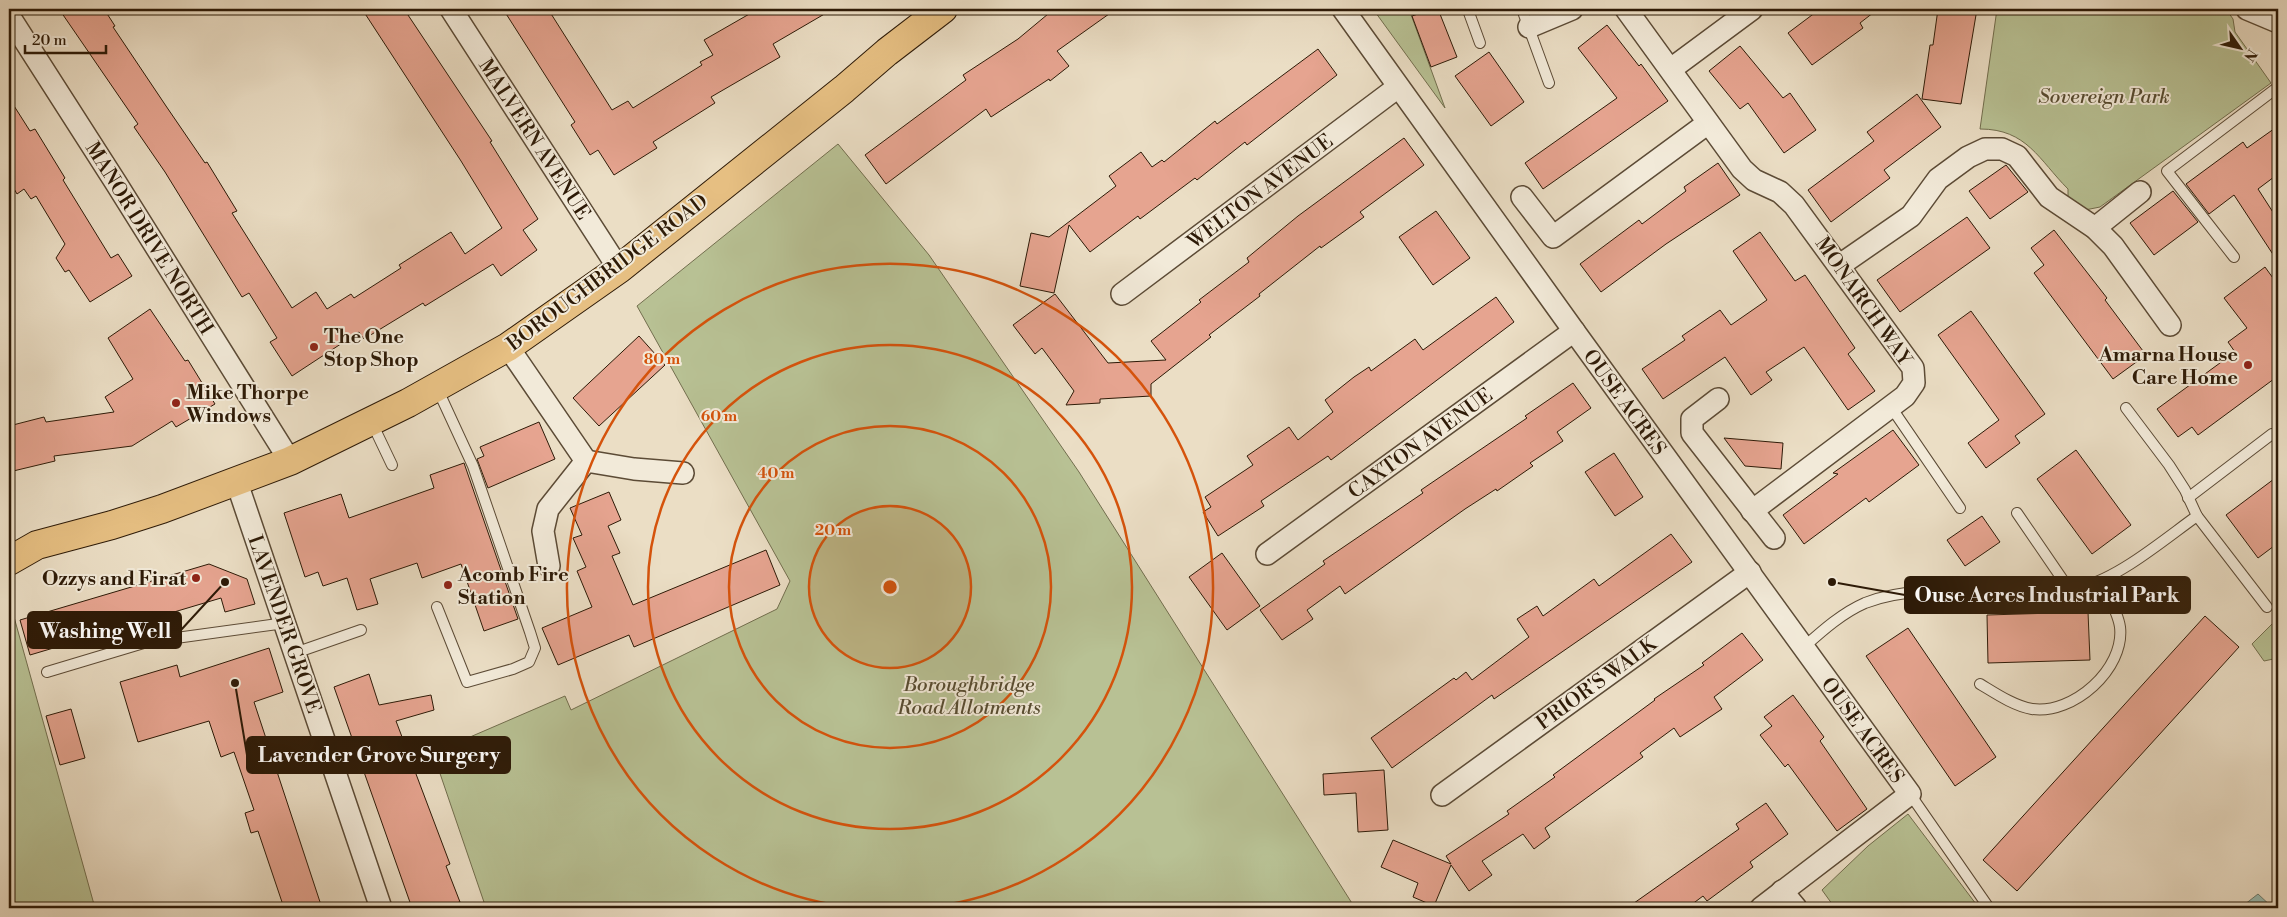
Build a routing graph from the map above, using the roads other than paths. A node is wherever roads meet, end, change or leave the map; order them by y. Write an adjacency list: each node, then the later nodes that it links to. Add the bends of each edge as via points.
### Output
1 (451, 9): 23 (street, MALVERN AVENUE)
2 (943, 9): 23 (main road, BOROUGHBRIDGE ROAD)
3 (1343, 9): 15 (street, OUSE ACRES)
4 (1470, 9): 12 (lane)
5 (1572, 9): 10 (street)
6 (1626, 9): 13 (street, MONARCH WAY)
7 (2247, 9): 11 (street)
8 (1740, 12): 13 (street)
9 (9, 16): 35 (street, MANOR DRIVE NORTH)
10 (1525, 18): 14 (lane)
11 (2278, 22)
12 (1480, 43)
13 (1672, 69): 17 (street, MONARCH WAY)
14 (1549, 83)
15 (1398, 87): 24 (street, WELTON AVENUE); 26 (street, OUSE ACRES)
16 (2278, 87): 21 (lane, via 2167,171)
17 (1708, 124): 19 (street, via 1553,237); 22 (street, MONARCH WAY, via 1742,169 1754,180 1780,192 1794,205)
18 (2140, 192): 20 (street)
19 (1522, 196)
20 (2094, 228): 22 (street, via 2049,197 2017,156 2002,149 1984,149 1938,180 1911,216); 25 (street, via 2113,246)
21 (2234, 257)
22 (1840, 265): 30 (street, MONARCH WAY, via 1913,368 1914,383 1906,396)
23 (619, 269): 27 (main road, BOROUGHBRIDGE ROAD)
24 (1122, 294)
25 (2170, 325)
26 (1574, 332): 47 (street, CAXTON AVENUE); 50 (street, OUSE ACRES)
27 (508, 347): 28 (main road, BOROUGHBRIDGE ROAD); 34 (street)
28 (437, 387): 32 (main road, BOROUGHBRIDGE ROAD); 53 (lane, via 473,466 530,632 535,648 529,662 513,670 467,682)
29 (1718, 399): 41 (street, via 1692,419 1692,433)
30 (1891, 407): 40 (lane); 41 (street, MONARCH WAY)
31 (2126, 408): 39 (lane, via 2169,465)
32 (372, 422): 35 (main road, BOROUGHBRIDGE ROAD); 36 (lane)
33 (2272, 434): 39 (lane)
34 (586, 461): 37 (street); 49 (street, via 548,509 543,531)
35 (290, 462): 38 (main road, BOROUGHBRIDGE ROAD)
36 (392, 465)
37 (683, 473)
38 (237, 483): 46 (main road, BOROUGHBRIDGE ROAD, via 112,525); 55 (street, LAVENDER GROVE)
39 (2188, 498): 43 (lane)
40 (1960, 508)
41 (1752, 511): 44 (street)
42 (2017, 513): 52 (lane)
43 (2197, 516): 51 (lane); 54 (lane)
44 (1774, 538)
45 (9, 541): 46 (main road, BOROUGHBRIDGE ROAD)
46 (37, 545): 48 (main road, BOROUGHBRIDGE ROAD)
47 (1267, 554)
48 (9, 560)
49 (549, 566)
50 (1750, 572): 57 (street, OUSE ACRES); 62 (street, PRIOR'S WALK)
51 (2101, 580): 52 (lane); 60 (lane, via 2120,626 2120,643 2113,663 2099,680 2054,709 2031,709)
52 (2069, 589): 57 (lane, via 1892,596 1864,604 1832,623)
53 (437, 607)
54 (2267, 607)
55 (285, 623): 58 (street, LAVENDER GROVE); 59 (lane, via 147,642)
56 (361, 630): 58 (lane)
57 (1804, 648): 61 (street, OUSE ACRES)
58 (295, 654): 64 (street, LAVENDER GROVE)
59 (47, 672)
60 (1980, 684)
61 (1910, 794): 63 (street); 67 (lane)
62 (1442, 795)
63 (1782, 891): 65 (street); 66 (street)
64 (381, 908)
65 (1760, 908)
66 (1796, 908)
67 (1989, 908)

